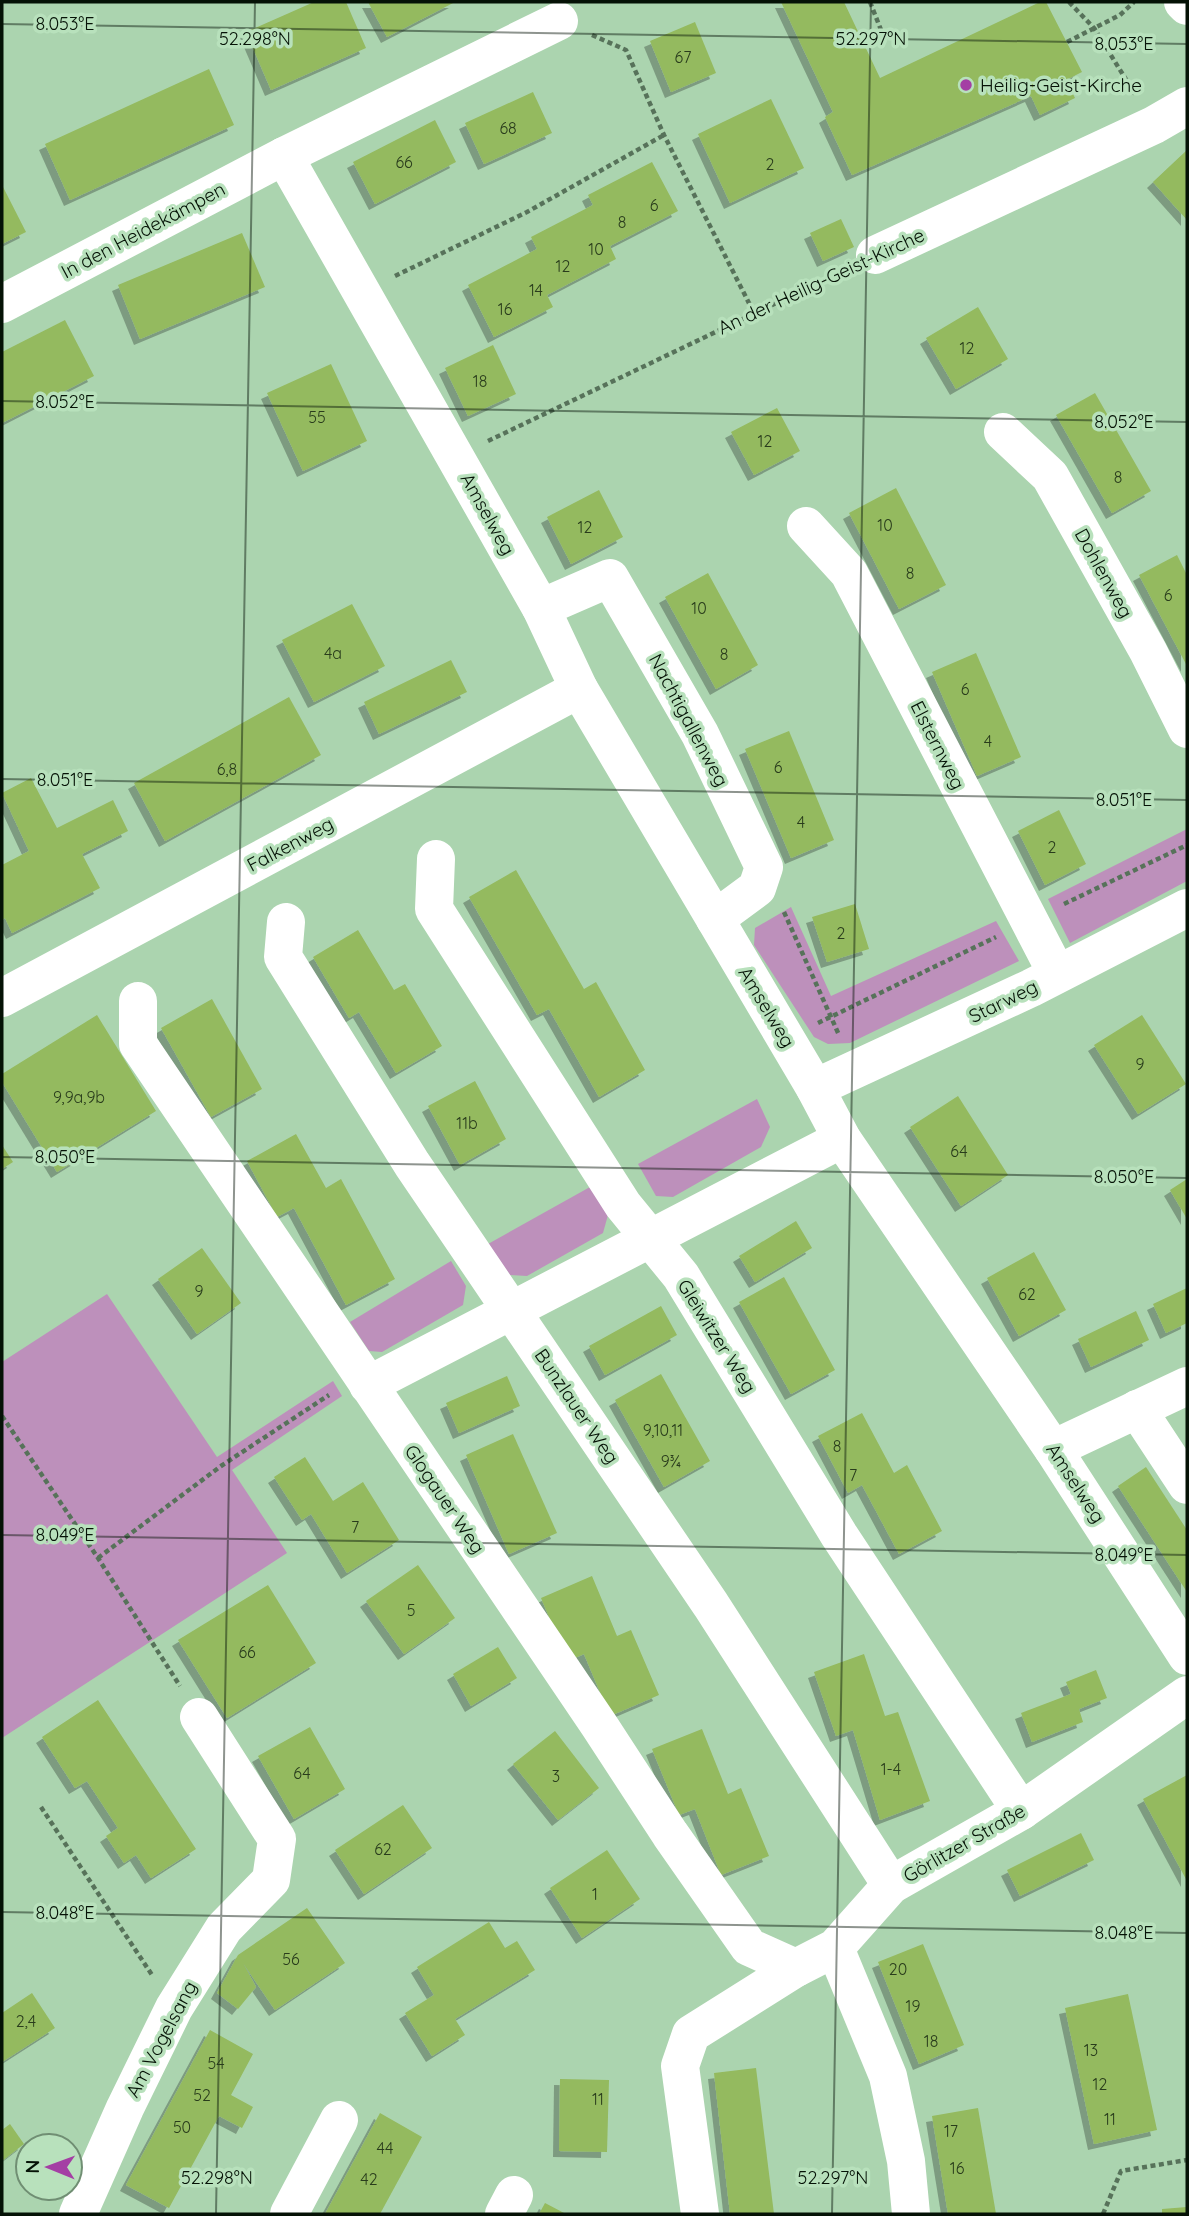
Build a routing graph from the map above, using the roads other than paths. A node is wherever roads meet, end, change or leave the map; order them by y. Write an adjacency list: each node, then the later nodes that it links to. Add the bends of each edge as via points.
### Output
1 (1183, 2): 2 (street)
2 (1187, 6)
3 (559, 21): 5 (street)
4 (1187, 106): 6 (street, An der Heilig-Geist-Kirche)
5 (284, 156): 7 (street, In den Heidekämpen); 10 (street, Amselweg)
6 (875, 256)
7 (2, 304)
8 (1003, 432): 12 (street, Dohlenweg, via 1050,476)
9 (806, 526): 17 (street, Elsternweg, via 849,573)
10 (541, 608): 11 (street, Amselweg); 15 (street, Nachtigallenweg, via 610,578 700,734 764,867 757,888)
11 (579, 689): 15 (street, Amselweg); 18 (street, Falkenweg)
12 (1187, 729)
13 (436, 859): 22 (street, Gleiwitzer Weg, via 435,909 623,1205)
14 (1187, 908): 17 (street, Starweg)
15 (715, 919): 20 (street, Amselweg)
16 (286, 922): 23 (street, Bunzlauer Weg, via 283,957 412,1164)
17 (1058, 974): 20 (street, Starweg)
18 (2, 998)
19 (138, 1001): 24 (street, Glogauer Weg, via 138,1044)
20 (815, 1088): 21 (street, Amselweg)
21 (842, 1139): 22 (street); 27 (street, Amselweg)
22 (651, 1238): 23 (street); 32 (street, Gleiwitzer Weg, via 681,1276 839,1535)
23 (513, 1310): 24 (street); 33 (street, Bunzlauer Weg)
24 (368, 1385): 35 (street, Glogauer Weg, via 749,1947)
25 (1187, 1386): 26 (street)
26 (1137, 1409): 27 (street); 28 (street)
27 (1054, 1449): 29 (street, Amselweg)
28 (1187, 1485)
29 (1187, 1656)
30 (1187, 1695): 32 (street, Görlitzer Straße)
31 (199, 1717): 37 (street, Am Vogelsang, via 276,1839 271,1880 224,1928 174,2008)
32 (1021, 1811): 33 (street, Görlitzer Straße)
33 (891, 1885): 34 (street, Görlitzer Straße)
34 (835, 1948): 35 (street, Görlitzer Straße); 40 (street, via 888,2076 906,2161)
35 (796, 1968): 39 (street, Görlitzer Straße, via 691,2034 680,2066)
36 (339, 2120): 38 (street)
37 (79, 2214)
38 (289, 2214)
39 (700, 2214)
40 (911, 2214)

